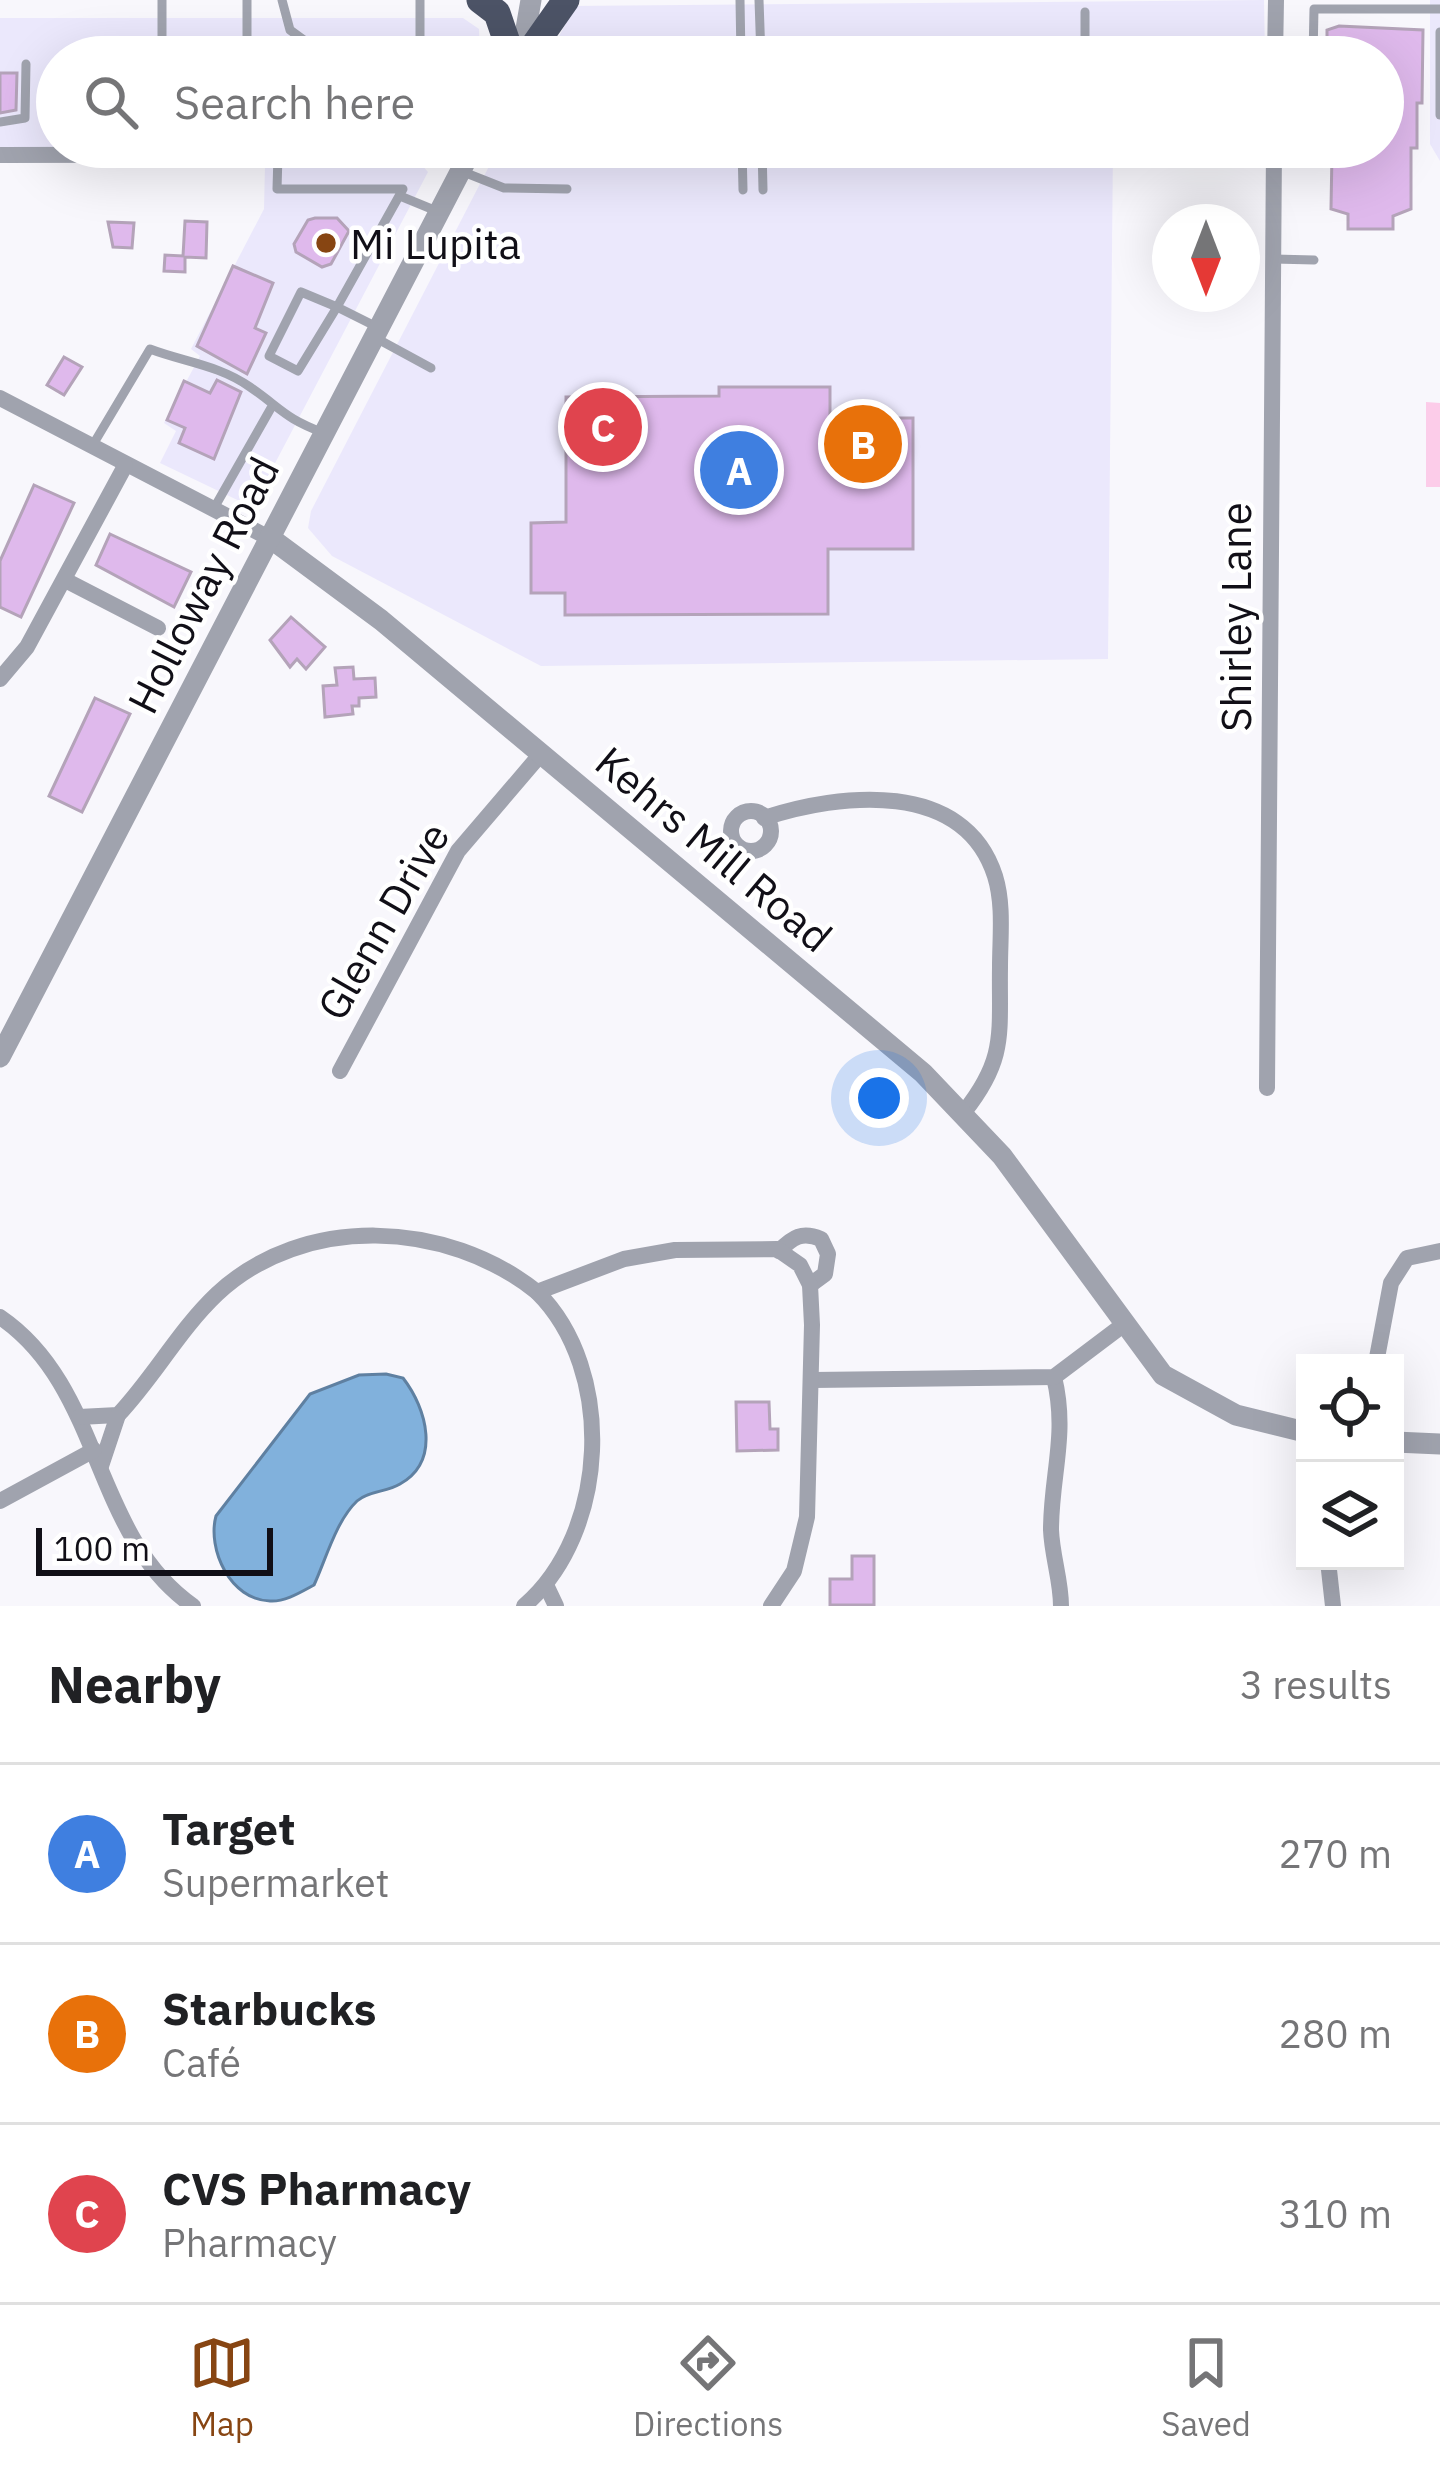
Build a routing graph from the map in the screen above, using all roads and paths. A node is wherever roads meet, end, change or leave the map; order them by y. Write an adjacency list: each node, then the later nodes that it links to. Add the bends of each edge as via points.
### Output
1 (162, 0): 14 (lane)
2 (247, 0): 15 (lane)
3 (282, 0): 16 (lane)
4 (420, 0): 17 (lane)
5 (480, 0): 18 (highway)
6 (531, 0): 19 (street)
7 (566, 0): 20 (highway)
8 (740, 0): 21 (lane)
9 (760, 0): 22 (lane)
10 (1276, 0): 24 (street)
11 (1440, 9): 25 (lane, via 1314,9)
12 (1085, 12): 23 (lane)
13 (1440, 32): 27 (lane)
14 (162, 36)
15 (247, 36)
16 (298, 36)
17 (420, 36)
18 (508, 36)
19 (526, 36)
20 (536, 36)
21 (741, 36)
22 (760, 36)
23 (1085, 36)
24 (1275, 36)
25 (1313, 36)
26 (26, 64): 29 (lane, via 25,118)
27 (1440, 78): 28 (lane)
28 (1440, 112): 30 (lane)
29 (0, 122)
30 (1440, 133)
31 (36, 154): 32 (street)
32 (0, 155)
33 (278, 168): 42 (lane, via 278,189 404,189)
34 (462, 168): 43 (street, Holloway Road)
35 (481, 168): 39 (lane, via 504,188)
36 (742, 168): 40 (lane)
37 (762, 168): 41 (lane)
38 (1274, 168): 44 (street, Shirley Lane)
39 (567, 188)
40 (743, 190)
41 (763, 190)
42 (400, 196): 43 (lane); 46 (lane)
43 (440, 212): 47 (street, Holloway Road)
44 (1274, 260): 45 (lane); 63 (street, Shirley Lane)
45 (1314, 260)
46 (337, 307): 46 (lane, via 298,371 269,356 301,292); 47 (lane)
47 (376, 333): 48 (lane); 51 (street, Holloway Road)
48 (431, 368)
49 (0, 398): 52 (street, Kehrs Mill Road)
50 (271, 407): 51 (lane); 52 (lane, via 251,387 190,357 150,349); 54 (lane)
51 (324, 434): 55 (street, Holloway Road)
52 (91, 448): 53 (street, Kehrs Mill Road)
53 (125, 466): 54 (street, Kehrs Mill Road); 56 (street)
54 (213, 510): 55 (street, Kehrs Mill Road)
55 (273, 540): 59 (street, Kehrs Mill Road); 61 (street, Holloway Road)
56 (65, 580): 57 (street); 58 (street)
57 (158, 628)
58 (0, 679)
59 (540, 755): 62 (street, Glenn Drive, via 458,851); 64 (street, Kehrs Mill Road)
60 (764, 818): 64 (street, via 796,807 903,800 953,819 980,845 1000,908 999,1032 990,1079)
61 (0, 1057)
62 (340, 1071)
63 (1267, 1088)
64 (964, 1112): 72 (street, Kehrs Mill Road)
65 (779, 1251): 67 (street, via 653,1252); 68 (street, via 800,1265); 68 (street, via 792,1238 820,1239 825,1274)
66 (1440, 1251): 73 (street, via 1407,1258 1396,1273)
67 (582, 1277): 69 (street); 71 (street)
68 (810, 1285): 75 (street)
69 (537, 1292): 71 (street); 76 (street, via 493,1260 450,1246 382,1236 302,1245 220,1292)
70 (0, 1317): 77 (street, via 45,1354)
71 (562, 1318): 84 (street, via 580,1357 592,1437 583,1501)
72 (1123, 1324): 74 (street); 78 (street, Kehrs Mill Road, via 1185,1390)
73 (1378, 1354)
74 (1054, 1377): 75 (street); 89 (street, via 1062,1407 1051,1525)
75 (813, 1380): 88 (street, via 804,1539)
76 (118, 1414): 77 (street); 81 (street)
77 (80, 1417): 81 (street)
78 (1296, 1430)
79 (1404, 1442): 80 (street)
80 (1440, 1444)
81 (98, 1458): 82 (street); 85 (street, via 142,1558)
82 (0, 1501)
83 (1329, 1570): 90 (street)
84 (547, 1586): 86 (street); 87 (street)
85 (193, 1606)
86 (524, 1606)
87 (556, 1606)
88 (770, 1606)
89 (1061, 1606)
90 (1333, 1606)

